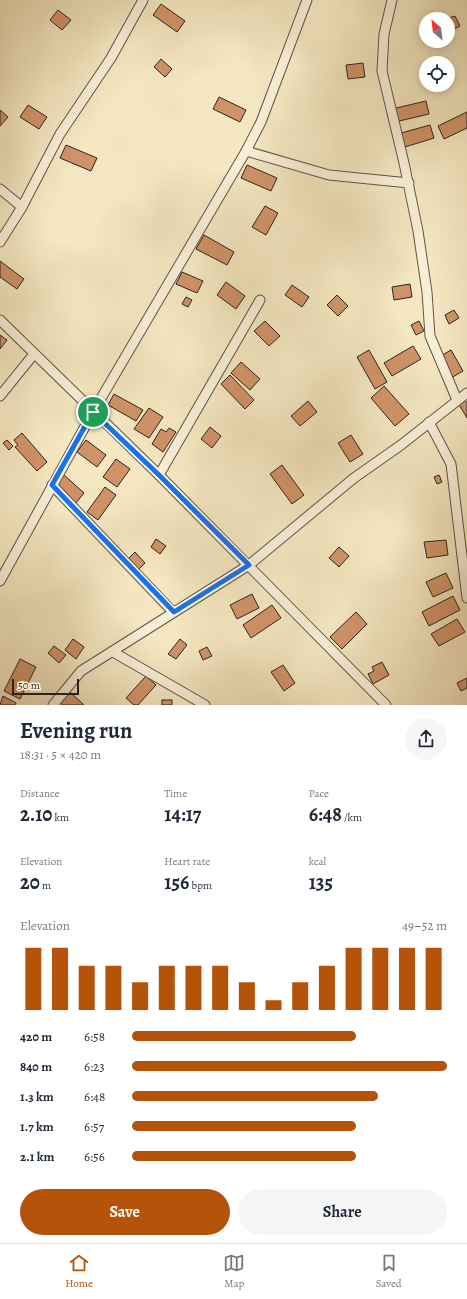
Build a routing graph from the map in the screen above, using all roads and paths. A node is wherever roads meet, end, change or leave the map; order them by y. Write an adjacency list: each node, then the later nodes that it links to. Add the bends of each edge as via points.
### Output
1 (143, 0): 7 (street, via 111,58 60,134)
2 (306, 0): 4 (street, via 261,122)
3 (392, 0): 5 (street, via 384,34 382,71)
4 (246, 151): 5 (street, via 330,175); 15 (street)
5 (408, 183): 14 (street, via 427,292 430,336)
6 (0, 189): 7 (street)
7 (22, 207): 8 (street)
8 (0, 242)
9 (260, 300): 17 (street)
10 (0, 320): 11 (street)
11 (34, 354): 13 (street); 15 (street)
12 (467, 393): 14 (street)
13 (0, 396)
14 (457, 400): 16 (street)
15 (93, 412): 17 (street); 18 (street)
16 (429, 422): 19 (street, via 318,506); 21 (street, via 451,464)
17 (159, 475): 19 (street)
18 (52, 485): 20 (street); 22 (street)
19 (249, 565): 22 (street); 26 (street)
20 (0, 582)
21 (467, 598)
22 (174, 612): 23 (street)
23 (113, 652): 24 (street, via 100,657 81,671); 25 (street)
24 (53, 705)
25 (205, 705)
26 (386, 705)

